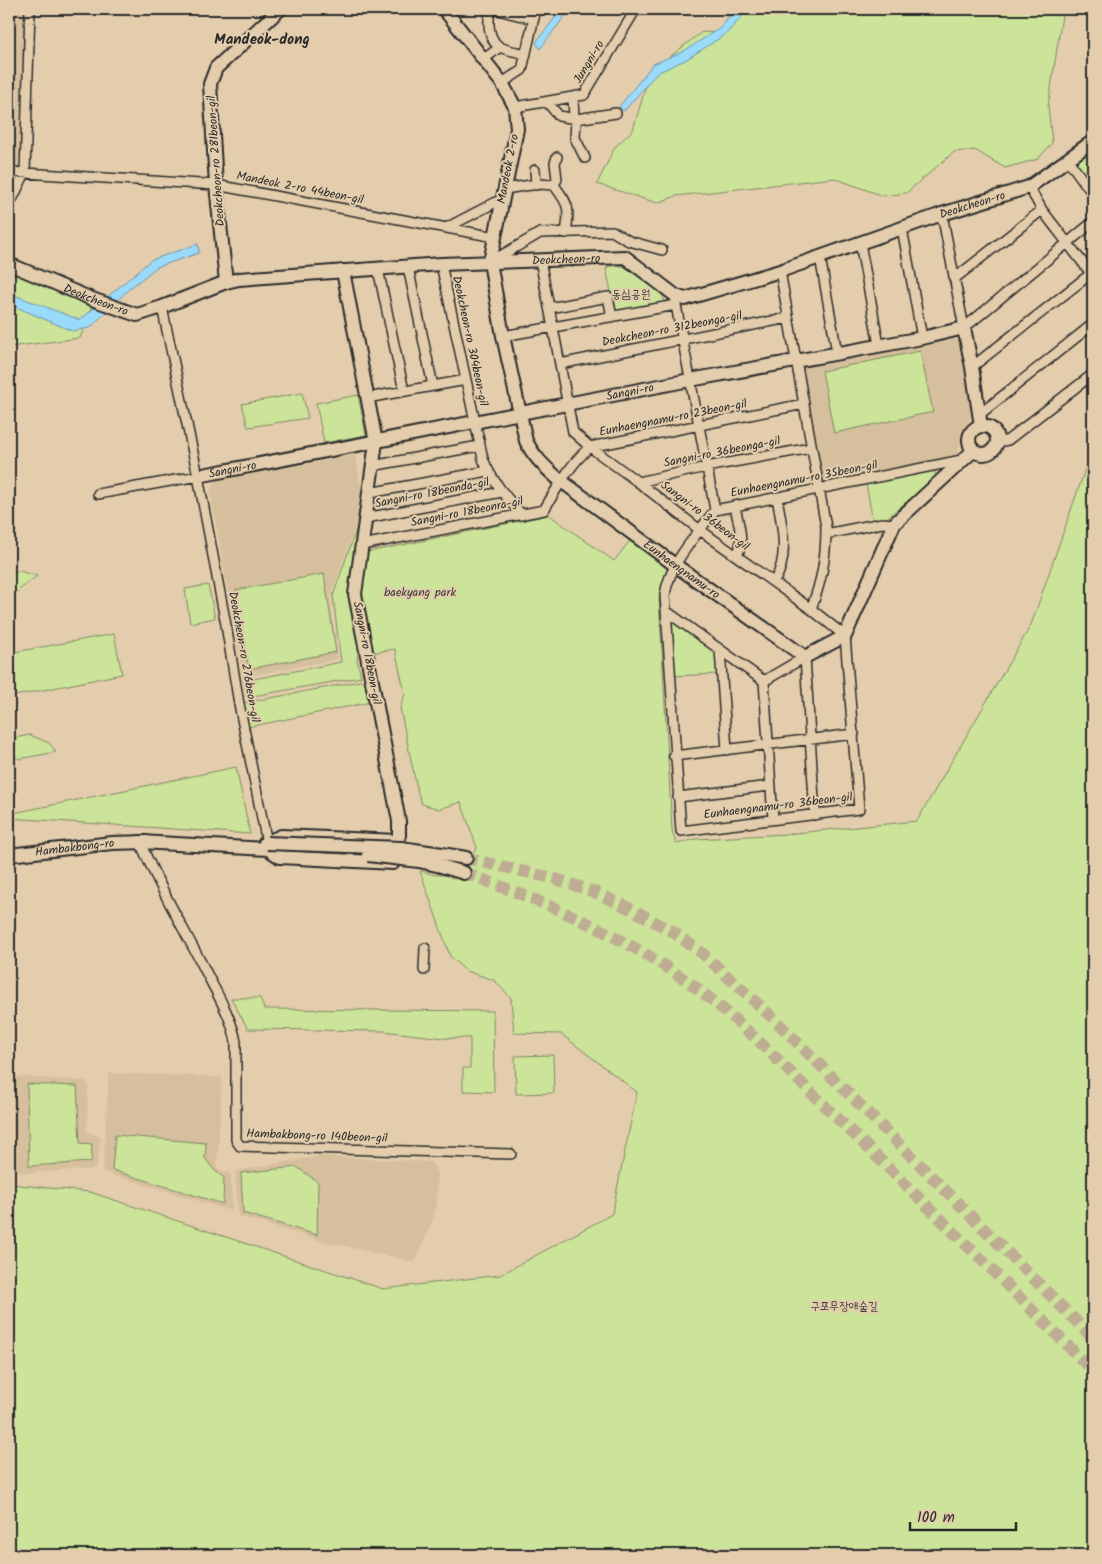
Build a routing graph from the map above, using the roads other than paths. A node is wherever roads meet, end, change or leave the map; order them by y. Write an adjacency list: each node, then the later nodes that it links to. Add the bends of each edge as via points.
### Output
1 (30, 9): 23 (street)
2 (280, 9): 24 (street, Deokcheon-ro 281beon-gil, via 216,68 210,84)
3 (444, 9): 10 (street, Mandeok 2-ro)
4 (492, 9): 7 (street); 8 (street, via 488,18 490,30)
5 (536, 9): 7 (street)
6 (636, 9): 12 (street, Jungni-ro, via 584,95)
7 (534, 19): 9 (street)
8 (500, 47): 9 (street); 10 (street)
9 (526, 54): 11 (street, via 522,70)
10 (484, 58): 11 (street, Mandeok 2-ro)
11 (502, 83): 14 (street, Mandeok 2-ro)
12 (572, 97): 13 (street, Jungni-ro); 16 (street)
13 (547, 102): 14 (street, Jungni-ro); 16 (street, via 559,116)
14 (515, 107): 28 (street, Mandeok 2-ro, via 516,129)
15 (616, 112): 16 (street)
16 (575, 118): 19 (street, via 575,138)
17 (1093, 141): 20 (street, Deokcheon-ro)
18 (557, 157): 26 (street, via 558,179)
19 (585, 158)
20 (1068, 160): 27 (street, Deokcheon-ro); 29 (street)
21 (535, 170): 25 (street)
22 (9, 172): 23 (street, Mandeok 2-ro 44beon-gil)
23 (25, 173): 24 (street, Mandeok 2-ro 44beon-gil); 30 (street)
24 (216, 185): 34 (street, Mandeok 2-ro 44beon-gil); 41 (street, Deokcheon-ro 281beon-gil)
25 (536, 185): 26 (street); 28 (street)
26 (554, 185): 36 (street, via 567,202)
27 (1029, 187): 31 (street); 32 (street, Deokcheon-ro)
28 (503, 194): 34 (street); 37 (street, Mandeok 2-ro)
29 (1093, 194)
30 (10, 201)
31 (1042, 210): 39 (street); 53 (street)
32 (942, 214): 35 (street, Deokcheon-ro); 53 (street)
33 (1093, 222): 39 (street)
34 (446, 228): 37 (street, Mandeok 2-ro 44beon-gil)
35 (902, 228): 38 (street, Deokcheon-ro); 64 (street)
36 (566, 233): 40 (street, via 612,232 629,241); 44 (street, via 540,233)
37 (495, 237): 44 (street, Mandeok 2-ro)
38 (860, 243): 42 (street, Deokcheon-ro); 66 (street)
39 (1067, 244): 51 (street); 62 (street)
40 (662, 250)
41 (224, 256): 52 (street, via 228,266 245,272); 54 (street, Deokcheon-ro 281beon-gil)
42 (820, 257): 50 (street, Deokcheon-ro); 67 (street)
43 (540, 260): 44 (street, Deokcheon-ro); 55 (street, Deokcheon-ro, via 625,257); 57 (street, Sangni-ro 36beon-gil)
44 (490, 262): 46 (street, Deokcheon-ro); 63 (street, Eunhaengnamu-ro)
45 (9, 264): 56 (street, Deokcheon-ro, via 137,315)
46 (441, 264): 47 (street, Deokcheon-ro); 72 (street, Deokcheon-ro 304beon-gil)
47 (408, 267): 48 (street, Deokcheon-ro); 74 (street)
48 (378, 269): 49 (street, Deokcheon-ro); 75 (street)
49 (343, 271): 52 (street, Deokcheon-ro); 76 (street)
50 (780, 271): 55 (street, Deokcheon-ro); 59 (street)
51 (1092, 274): 70 (street)
52 (281, 275): 54 (street, Deokcheon-ro)
53 (954, 278): 62 (street)
54 (226, 282): 56 (street, Deokcheon-ro)
55 (676, 300): 58 (street); 65 (street)
56 (162, 307): 93 (street, Deokcheon-ro 276beon-gil)
57 (549, 308): 58 (street, via 608,297); 61 (street, Sangni-ro 36beon-gil)
58 (612, 317): 61 (street)
59 (788, 318): 65 (street, Deokcheon-ro 312beonga-gil); 68 (street)
60 (1093, 324): 80 (street)
61 (553, 328): 63 (street); 69 (street, Sangni-ro 36beon-gil)
62 (964, 328): 64 (street, Sangni-ro); 70 (street)
63 (504, 336): 79 (street, Eunhaengnamu-ro)
64 (922, 338): 66 (street, Sangni-ro)
65 (683, 340): 69 (street, Deokcheon-ro 312beonga-gil); 73 (street)
66 (879, 345): 67 (street, Sangni-ro)
67 (837, 352): 68 (street, Sangni-ro)
68 (797, 360): 73 (street, Sangni-ro); 78 (street)
69 (560, 364): 77 (street, Sangni-ro 36beon-gil)
70 (972, 367): 80 (street)
71 (1093, 374): 84 (street, via 1008,440)
72 (466, 380): 74 (street); 81 (street, Deokcheon-ro 304beon-gil)
73 (690, 380): 77 (street, Sangni-ro); 82 (street)
74 (433, 386): 75 (street)
75 (404, 391): 76 (street)
76 (367, 398): 83 (street)
77 (567, 404): 79 (street, Sangni-ro); 86 (street, Sangni-ro 36beon-gil, via 573,432)
78 (804, 404): 82 (street, Eunhaengnamu-ro 23beon-gil); 87 (street)
79 (519, 414): 81 (street, Sangni-ro); 94 (street, Eunhaengnamu-ro, via 530,451)
80 (980, 420): 84 (street, via 994,430); 88 (street, via 971,434)
81 (474, 422): 83 (street, Sangni-ro); 85 (street, Deokcheon-ro 304beon-gil)
82 (698, 425): 86 (street, Eunhaengnamu-ro 23beon-gil); 91 (street)
83 (376, 442): 90 (street, Sangni-ro 18beon-gil); 93 (street, Sangni-ro)
84 (996, 443): 88 (street, via 987,453)
85 (479, 446): 90 (street); 92 (street, Deokcheon-ro 304beon-gil)
86 (590, 447): 94 (street, Eunhaengnamu-ro 23beon-gil); 95 (street, Sangni-ro 36beon-gil)
87 (811, 448): 91 (street, Sangni-ro 36beonga-gil); 96 (street)
88 (974, 450): 89 (street)
89 (964, 459): 96 (street, Eunhaengnamu-ro 35beon-gil); 105 (street)
90 (372, 466): 98 (street, Sangni-ro 18beon-gil)
91 (706, 467): 95 (street, Sangni-ro 36beonga-gil); 102 (street)
92 (488, 471): 97 (street, Deokcheon-ro 304beon-gil); 98 (street)
93 (198, 476): 99 (street); 129 (street, Deokcheon-ro 276beon-gil, via 247,718)
94 (561, 481): 103 (street, Sangni-ro 18beonra-gil, via 544,510); 110 (street, Eunhaengnamu-ro)
95 (638, 482): 106 (street, Sangni-ro 36beon-gil)
96 (820, 490): 100 (street, Eunhaengnamu-ro 35beon-gil); 107 (street)
97 (502, 492): 103 (street, Deokcheon-ro 304beon-gil); 104 (street, Sangni-ro 18beonda-gil)
98 (369, 493): 104 (street, Sangni-ro 18beon-gil)
99 (98, 494)
100 (777, 498): 101 (street, Eunhaengnamu-ro 35beon-gil); 111 (street, via 783,552)
101 (735, 506): 102 (street, Eunhaengnamu-ro 35beon-gil); 109 (street, via 742,539)
102 (715, 510): 106 (street)
103 (522, 515): 108 (street, Sangni-ro 18beonra-gil)
104 (366, 518): 108 (street, Sangni-ro 18beon-gil)
105 (894, 524): 107 (street, via 882,523); 114 (street)
106 (700, 530): 109 (street, Sangni-ro 36beon-gil); 110 (street)
107 (826, 534): 112 (street, via 823,573)
108 (362, 546): 127 (street, Sangni-ro 18beon-gil, via 355,594 395,798)
109 (737, 556): 111 (street, Sangni-ro 36beon-gil)
110 (675, 565): 113 (street, Eunhaengnamu-ro 36beon-gil, via 666,584); 116 (street, Eunhaengnamu-ro)
111 (774, 582): 112 (street, Sangni-ro 36beon-gil)
112 (811, 609): 114 (street, Sangni-ro 36beon-gil)
113 (666, 611): 115 (street); 122 (street, Eunhaengnamu-ro 36beon-gil)
114 (845, 636): 116 (street); 118 (street, Eunhaengnamu-ro 36beon-gil)
115 (720, 650): 117 (street); 121 (street)
116 (805, 656): 117 (street); 119 (street)
117 (764, 681): 120 (street)
118 (854, 734): 119 (street); 125 (street, Eunhaengnamu-ro 36beon-gil, via 859,809)
119 (810, 740): 120 (street); 125 (street)
120 (768, 745): 121 (street); 123 (street)
121 (727, 750): 122 (street)
122 (674, 756): 124 (street, Eunhaengnamu-ro 36beon-gil)
123 (770, 786): 124 (street, Eunhaengnamu-ro 36beon-gil); 126 (street)
124 (678, 797): 126 (street, Eunhaengnamu-ro 36beon-gil, via 680,831)
125 (815, 815): 126 (street, Eunhaengnamu-ro 36beon-gil)
126 (773, 820)
127 (398, 840): 129 (street, via 281,836); 129 (street, Sangni-ro 18beon-gil, via 393,863 280,857)
128 (140, 842): 129 (street, Hambakbong-ro); 130 (street, Hambakbong-ro, via 112,842); 136 (street, Hambakbong-ro 140beon-gil, via 234,1032 236,1140 240,1146)
129 (268, 846): 132 (street, bridge, via 379,847)
130 (9, 855)
131 (466, 858): 132 (street)
132 (442, 860): 133 (street)
133 (464, 873)
134 (425, 948): 135 (street)
135 (424, 970)
136 (510, 1154)

